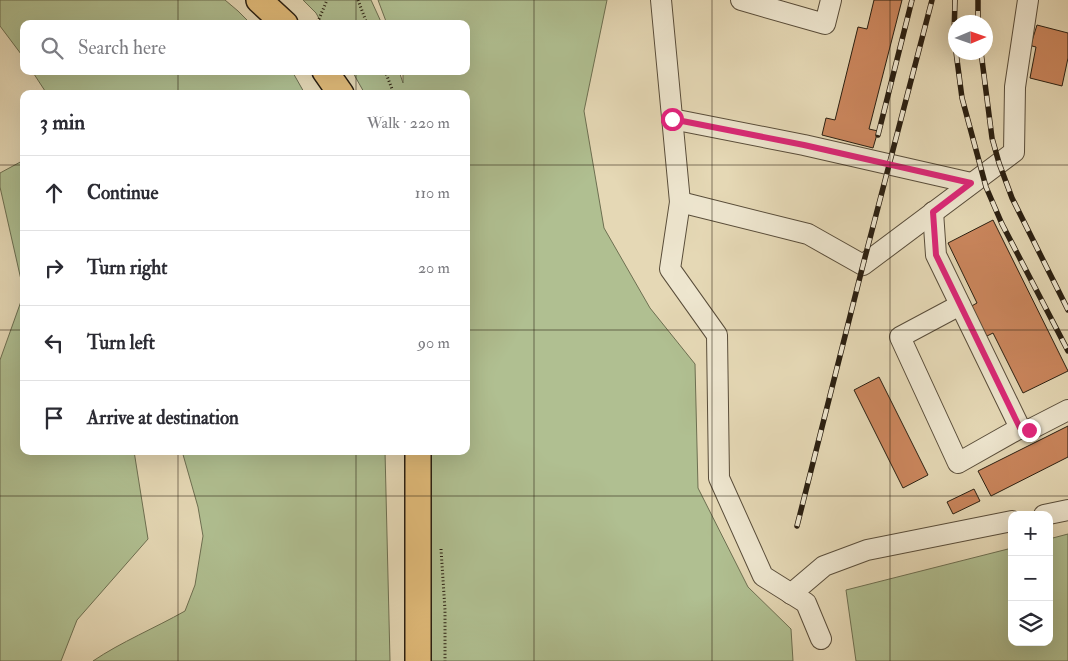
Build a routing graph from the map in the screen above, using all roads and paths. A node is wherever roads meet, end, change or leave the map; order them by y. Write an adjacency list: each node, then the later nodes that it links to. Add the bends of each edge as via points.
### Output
1 (259, 0): 8 (main road)
2 (327, 0): 9 (path)
3 (358, 0): 10 (path)
4 (661, 0): 15 (lane)
5 (741, 0): 6 (lane, via 826,24)
6 (831, 0)
7 (1028, 0): 16 (lane, via 1015,87 1014,152)
8 (281, 20)
9 (318, 20)
10 (366, 20)
11 (328, 75): 13 (main road)
12 (387, 75): 14 (path)
13 (338, 90)
14 (392, 90)
15 (672, 119): 16 (lane); 17 (lane)
16 (971, 183): 18 (lane)
17 (680, 202): 18 (lane, via 808,234 863,265); 26 (lane, via 670,269 717,335 719,478 762,576)
18 (933, 212): 19 (lane, via 936,255)
19 (960, 304): 21 (lane); 21 (lane, via 900,336 958,463)
20 (1068, 410): 21 (lane, via 1029,430)
21 (1020, 428)
22 (418, 455): 28 (main road)
23 (1068, 510): 24 (lane)
24 (1053, 513)
25 (1008, 522): 26 (lane, via 867,550 824,566)
26 (791, 594): 27 (lane, via 806,603)
27 (822, 639)
28 (418, 661)

